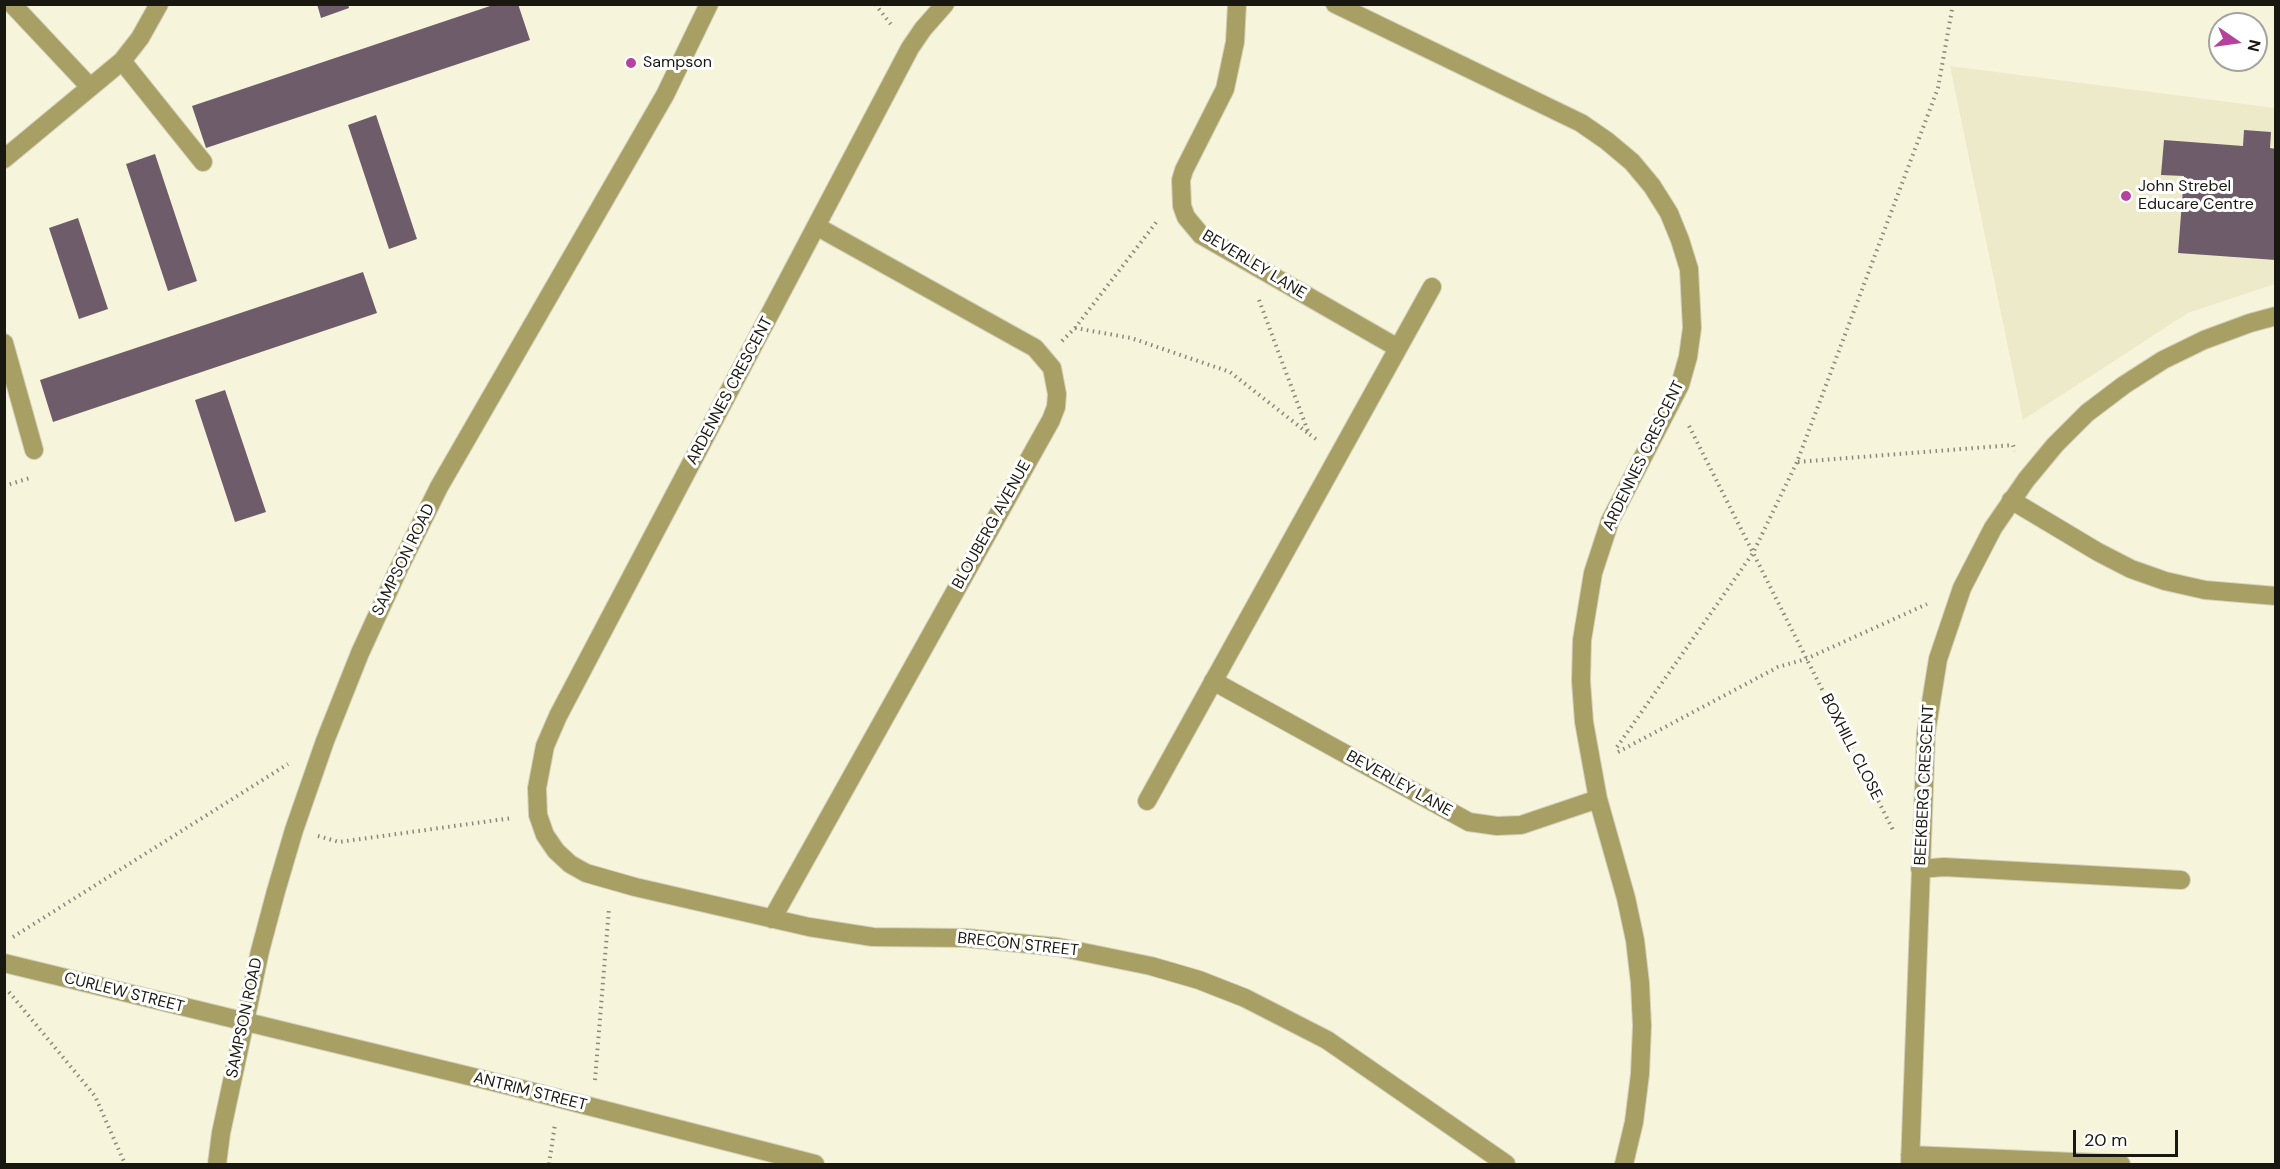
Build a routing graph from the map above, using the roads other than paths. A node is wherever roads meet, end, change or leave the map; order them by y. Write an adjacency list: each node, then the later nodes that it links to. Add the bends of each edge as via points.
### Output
1 (12, 4): 8 (street)
2 (159, 4): 7 (street)
3 (709, 4): 27 (street, SAMPSON ROAD, via 664,95 439,487 360,653 294,830)
4 (945, 4): 11 (street, ARDENNES CRESCENT, via 910,48)
5 (1237, 4): 15 (street, BEVERLEY LANE, via 1226,89 1184,170 1180,191 1186,217 1201,235)
6 (1335, 4): 21 (street, ARDENNES CRESCENT, via 1581,123 1632,162 1669,213 1680,240 1689,269 1692,328 1688,357 1680,385 1610,521 1587,600 1581,681)
7 (122, 61): 8 (street); 10 (street)
8 (90, 87): 9 (street)
9 (4, 159)
10 (203, 162)
11 (816, 226): 20 (street, ARDENNES CRESCENT, via 558,716 545,746); 25 (street, BLOUBERG AVENUE, via 1035,348 1045,358 1058,394 1052,420)
12 (1432, 287): 15 (street)
13 (2276, 316): 17 (street, BEEKBERG CRESCENT, via 2204,340 2124,385 2055,445)
14 (4, 343): 16 (street)
15 (1398, 348): 19 (street)
16 (34, 450)
17 (2012, 500): 18 (street, via 2139,572 2205,590); 23 (street, BEEKBERG CRESCENT, via 1976,557 1938,659 1926,733)
18 (2276, 596)
19 (1213, 681): 21 (street, BEVERLEY LANE, via 1469,822 1521,825); 22 (street)
20 (537, 788): 25 (street, BRECON STREET, via 538,815 545,835 570,864 586,873)
21 (1598, 800): 32 (street, ARDENNES CRESCENT, via 1626,898 1640,983 1640,1074)
22 (1147, 801)
23 (1920, 869): 24 (street, via 1944,867); 28 (street, BEEKBERG CRESCENT)
24 (2181, 880)
25 (772, 919): 31 (street, BRECON STREET, via 873,937 967,939 1058,947 1199,980 1245,998 1327,1040)
26 (4, 963): 27 (street, CURLEW STREET)
27 (244, 1022): 29 (street, SAMPSON ROAD); 30 (street, ANTRIM STREET)
28 (1910, 1160): 33 (street)
29 (217, 1164)
30 (815, 1164)
31 (1506, 1164)
32 (1624, 1164)
33 (2121, 1164)

